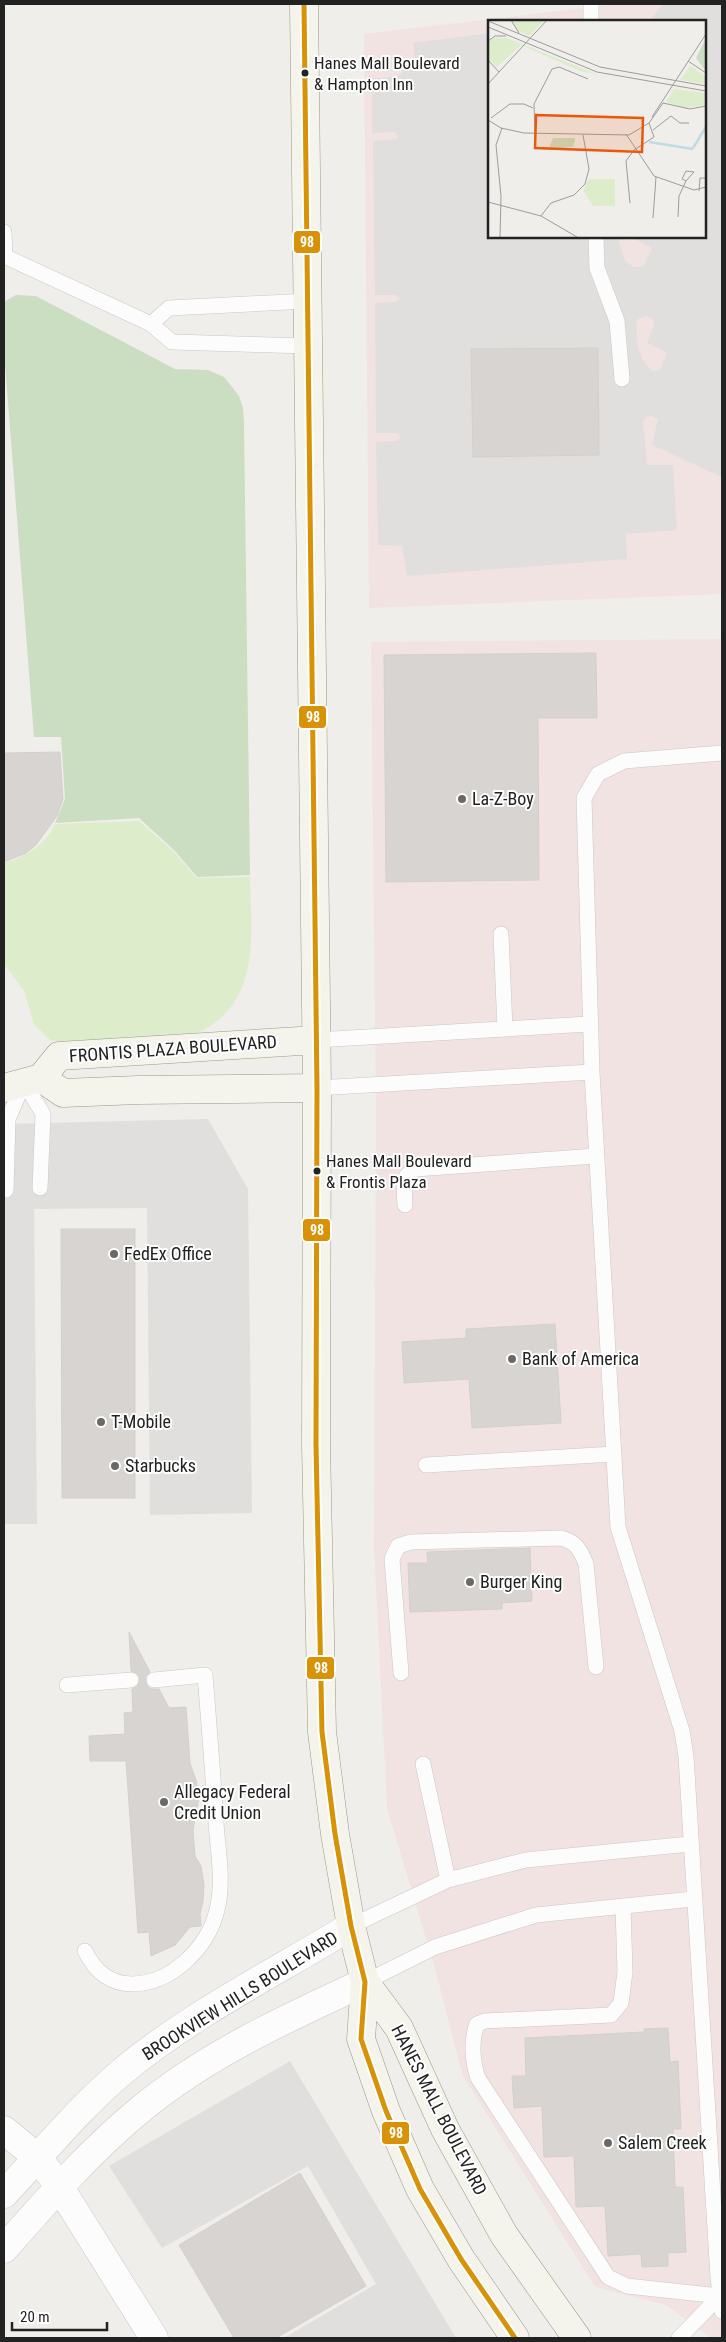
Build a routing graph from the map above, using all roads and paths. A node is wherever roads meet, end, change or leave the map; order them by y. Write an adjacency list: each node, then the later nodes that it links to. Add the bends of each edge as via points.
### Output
1 (304, 4): 7 (main road, HANES MALL BOULEVARD)
2 (591, 4): 3 (lane)
3 (591, 20)
4 (4, 232): 6 (lane)
5 (596, 238): 10 (lane, via 597,268 617,322)
6 (4, 256): 8 (lane)
7 (308, 302): 8 (lane, via 169,308); 9 (main road, HANES MALL BOULEVARD)
8 (151, 324): 9 (lane, via 172,342)
9 (309, 346): 15 (main road, HANES MALL BOULEVARD)
10 (622, 379)
11 (722, 753): 13 (lane, via 624,761 598,774 584,798)
12 (501, 934): 14 (lane)
13 (589, 1024): 14 (lane); 16 (lane)
14 (505, 1029): 15 (lane)
15 (316, 1040): 17 (main road, FRONTIS PLAZA BOULEVARD, via 60,1056); 18 (main road, HANES MALL BOULEVARD)
16 (592, 1072): 18 (lane); 19 (lane)
17 (23, 1082): 18 (main road, FRONTIS PLAZA BOULEVARD, via 63,1093); 20 (lane, via 43,1114); 21 (lane, via 8,1119)
18 (317, 1088): 35 (main road, HANES MALL BOULEVARD, via 316,1445 322,1732)
19 (596, 1156): 22 (lane, via 415,1169 406,1175); 23 (lane)
20 (40, 1188)
21 (6, 1190)
22 (406, 1205)
23 (614, 1454): 24 (lane); 31 (lane, via 618,1527 682,1731)
24 (426, 1465)
25 (596, 1667): 26 (lane, via 586,1564 573,1541 561,1538 412,1542 398,1546 392,1559)
26 (401, 1673)
27 (131, 1680): 29 (lane)
28 (154, 1680): 36 (lane, via 205,1675 220,1870 218,1908 212,1926 192,1957 149,1981 123,1984 111,1980 91,1964)
29 (67, 1685)
30 (423, 1764): 32 (lane)
31 (690, 1844): 32 (lane, via 526,1860); 33 (lane)
32 (448, 1880): 35 (lane)
33 (693, 1899): 34 (lane); 43 (lane)
34 (623, 1906): 37 (lane, via 536,1915 434,1947); 43 (lane, via 625,1972 621,2003 611,2015 484,2020 477,2024 474,2032 474,2067 478,2078 608,2277 626,2286)
35 (351, 1926): 37 (main road, HANES MALL BOULEVARD); 39 (street, BROOKVIEW HILLS BOULEVARD, via 178,2031 123,2071 66,2125)
36 (86, 1952)
37 (365, 1982): 40 (street, via 240,2042 198,2069 142,2109); 45 (main road, HANES MALL BOULEVARD, via 361,2038 386,2111 420,2189 461,2259); 46 (main road, HANES MALL BOULEVARD, via 400,2028 445,2129 504,2234)
38 (4, 2130): 39 (street)
39 (38, 2158): 40 (street); 41 (street, BROOKVIEW HILLS BOULEVARD)
40 (60, 2186): 42 (street); 44 (street)
41 (4, 2194)
42 (4, 2249)
43 (721, 2304): 47 (lane)
44 (154, 2338)
45 (515, 2338)
46 (577, 2338)
47 (679, 2338)

